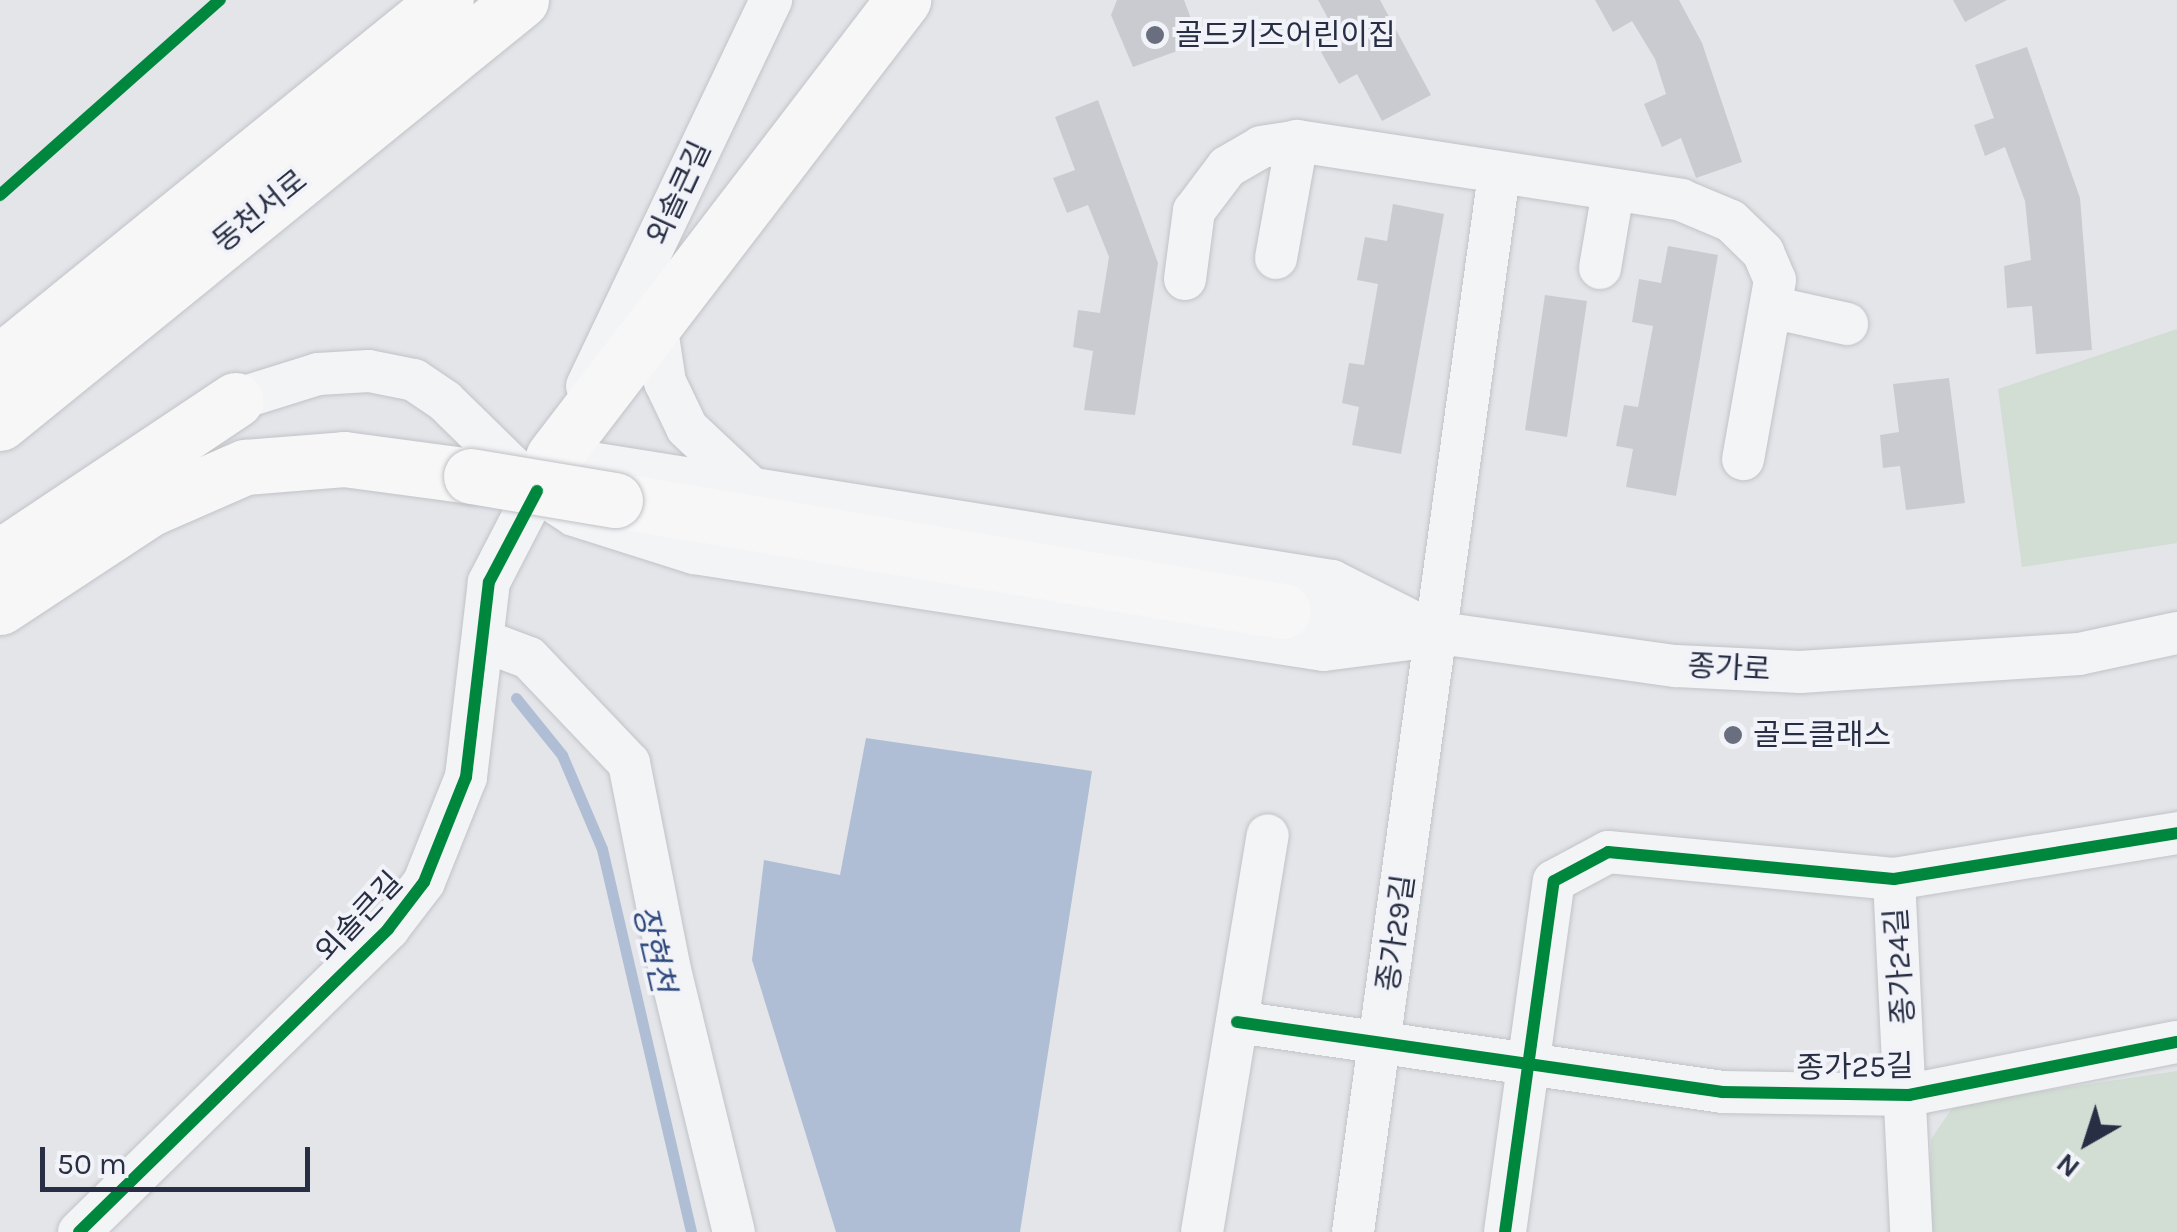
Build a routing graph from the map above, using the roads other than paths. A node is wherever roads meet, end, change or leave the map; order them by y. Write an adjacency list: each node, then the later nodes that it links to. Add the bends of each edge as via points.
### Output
1 (446, 0): 15 (main road, 동천서로)
2 (521, 0): 17 (main road, 동천서로)
3 (771, 0): 8 (street, 외솔큰길)
4 (903, 0): 14 (main road)
5 (1297, 141): 6 (street); 9 (street); 11 (street, via 1261,147 1227,167 1194,211)
6 (1499, 174): 7 (street); 25 (street, 종가29길)
7 (1614, 190): 10 (street); 12 (street, via 1680,200 1731,221 1762,252 1775,280)
8 (651, 252): 14 (street); 19 (street, 외솔큰길)
9 (1276, 258)
10 (1600, 268)
11 (1185, 279)
12 (1771, 306): 13 (street); 18 (street)
13 (1847, 324)
14 (654, 326): 19 (main road); 20 (street, via 665,382 687,428)
15 (0, 362)
16 (236, 400): 19 (street, via 318,374 368,371 414,380); 21 (main road)
17 (0, 423)
18 (1742, 459)
19 (545, 474): 20 (street); 25 (street, via 623,536 694,553 1324,650); 26 (street, 외솔큰길, via 489,582)
20 (751, 489): 25 (street, via 1332,581)
21 (0, 557)
22 (0, 607): 23 (main road, bridge, via 152,508 245,467 344,459)
23 (1282, 611): 25 (street, 종가로)
24 (2177, 634): 25 (street, 종가로, via 2060,656 1800,672 1676,666)
25 (1440, 635): 31 (street, 종가29길)
26 (484, 641): 35 (street, 외솔큰길, via 466,776 424,882 388,930); 36 (street, via 528,658 630,763 670,970)
27 (2177, 833): 29 (street)
28 (1268, 835): 30 (street)
29 (1894, 880): 33 (street, via 1608,852 1554,881); 34 (street, 종가24길)
30 (1237, 1022): 31 (street, 종가25길); 37 (street)
31 (1380, 1040): 33 (street, 종가25길); 38 (street, 종가29길)
32 (2177, 1042): 34 (street, 종가25길)
33 (1531, 1066): 34 (street, 종가25길, via 1722,1092); 39 (street)
34 (1908, 1095): 40 (street, 종가24길)
35 (79, 1232)
36 (734, 1232)
37 (1202, 1232)
38 (1353, 1232)
39 (1505, 1232)
40 (1911, 1232)

